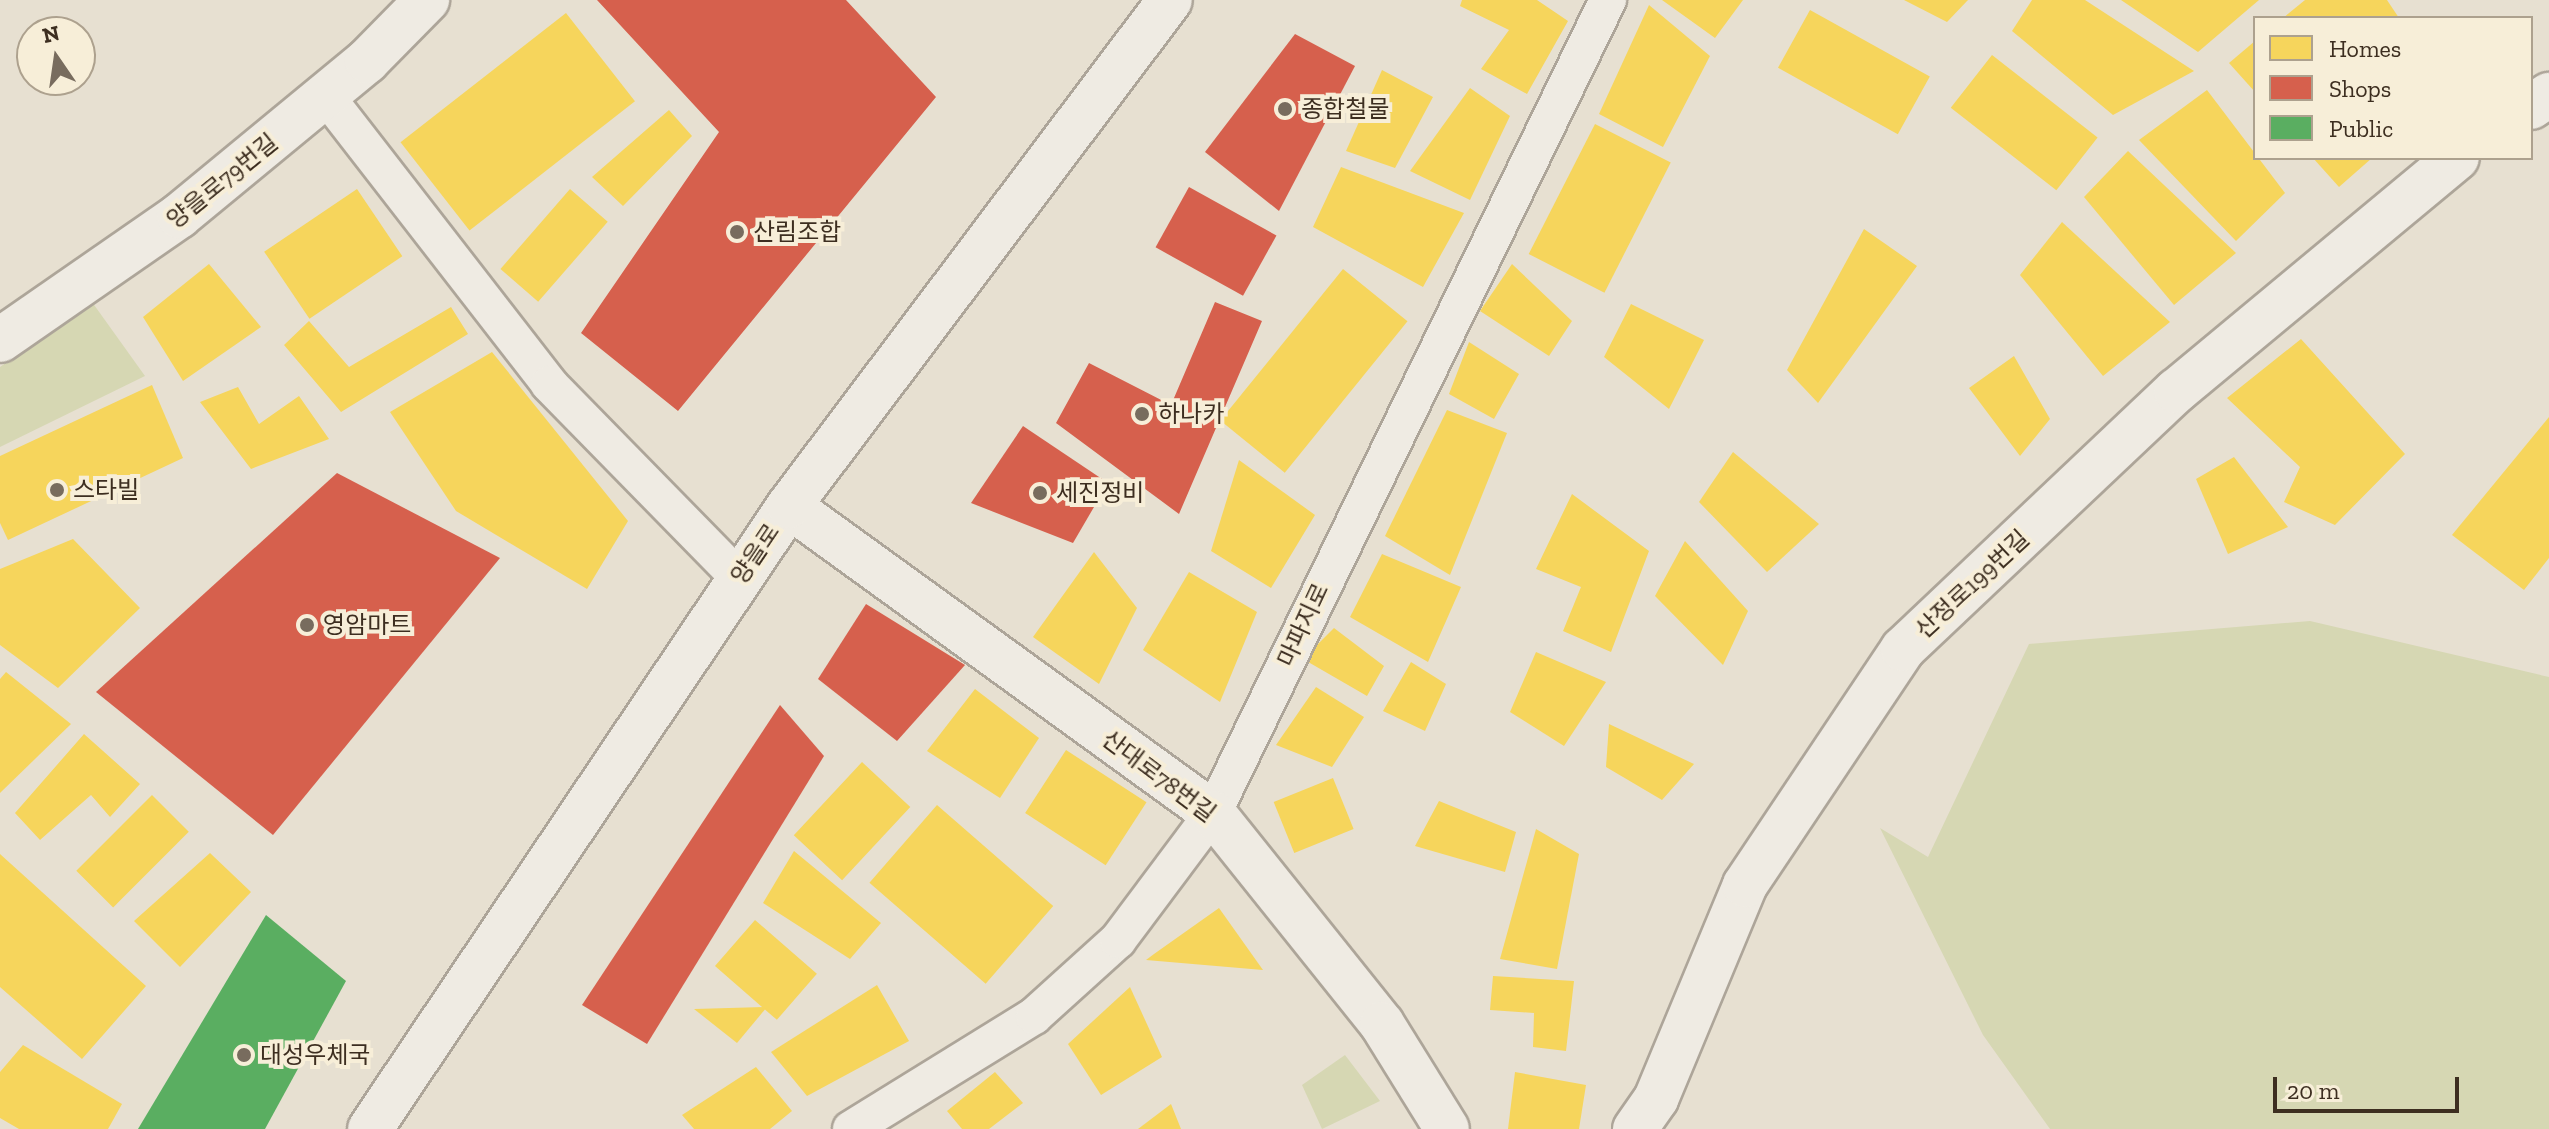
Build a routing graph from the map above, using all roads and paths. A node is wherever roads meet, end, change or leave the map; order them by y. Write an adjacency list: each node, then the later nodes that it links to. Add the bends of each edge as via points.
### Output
1 (427, 0): 4 (street, 양을로79번길)
2 (1170, 0): 7 (street, 양을로)
3 (1608, 0): 9 (lane, 마파지로)
4 (326, 96): 6 (street, 양을로79번길, via 167,225); 8 (lane, via 549,384)
5 (2455, 160): 13 (street, 산정로199번길, via 2176,391 1903,649 1745,885 1656,1099)
6 (0, 340)
7 (789, 506): 8 (street, 양을로); 9 (street, 산대로78번길)
8 (739, 578): 10 (street, 양을로)
9 (1213, 813): 11 (lane, 마파지로, via 1118,940 1034,1016); 12 (street, 산대로78번길, via 1382,1024)
10 (370, 1129)
11 (851, 1129)
12 (1447, 1129)
13 (1635, 1129)

